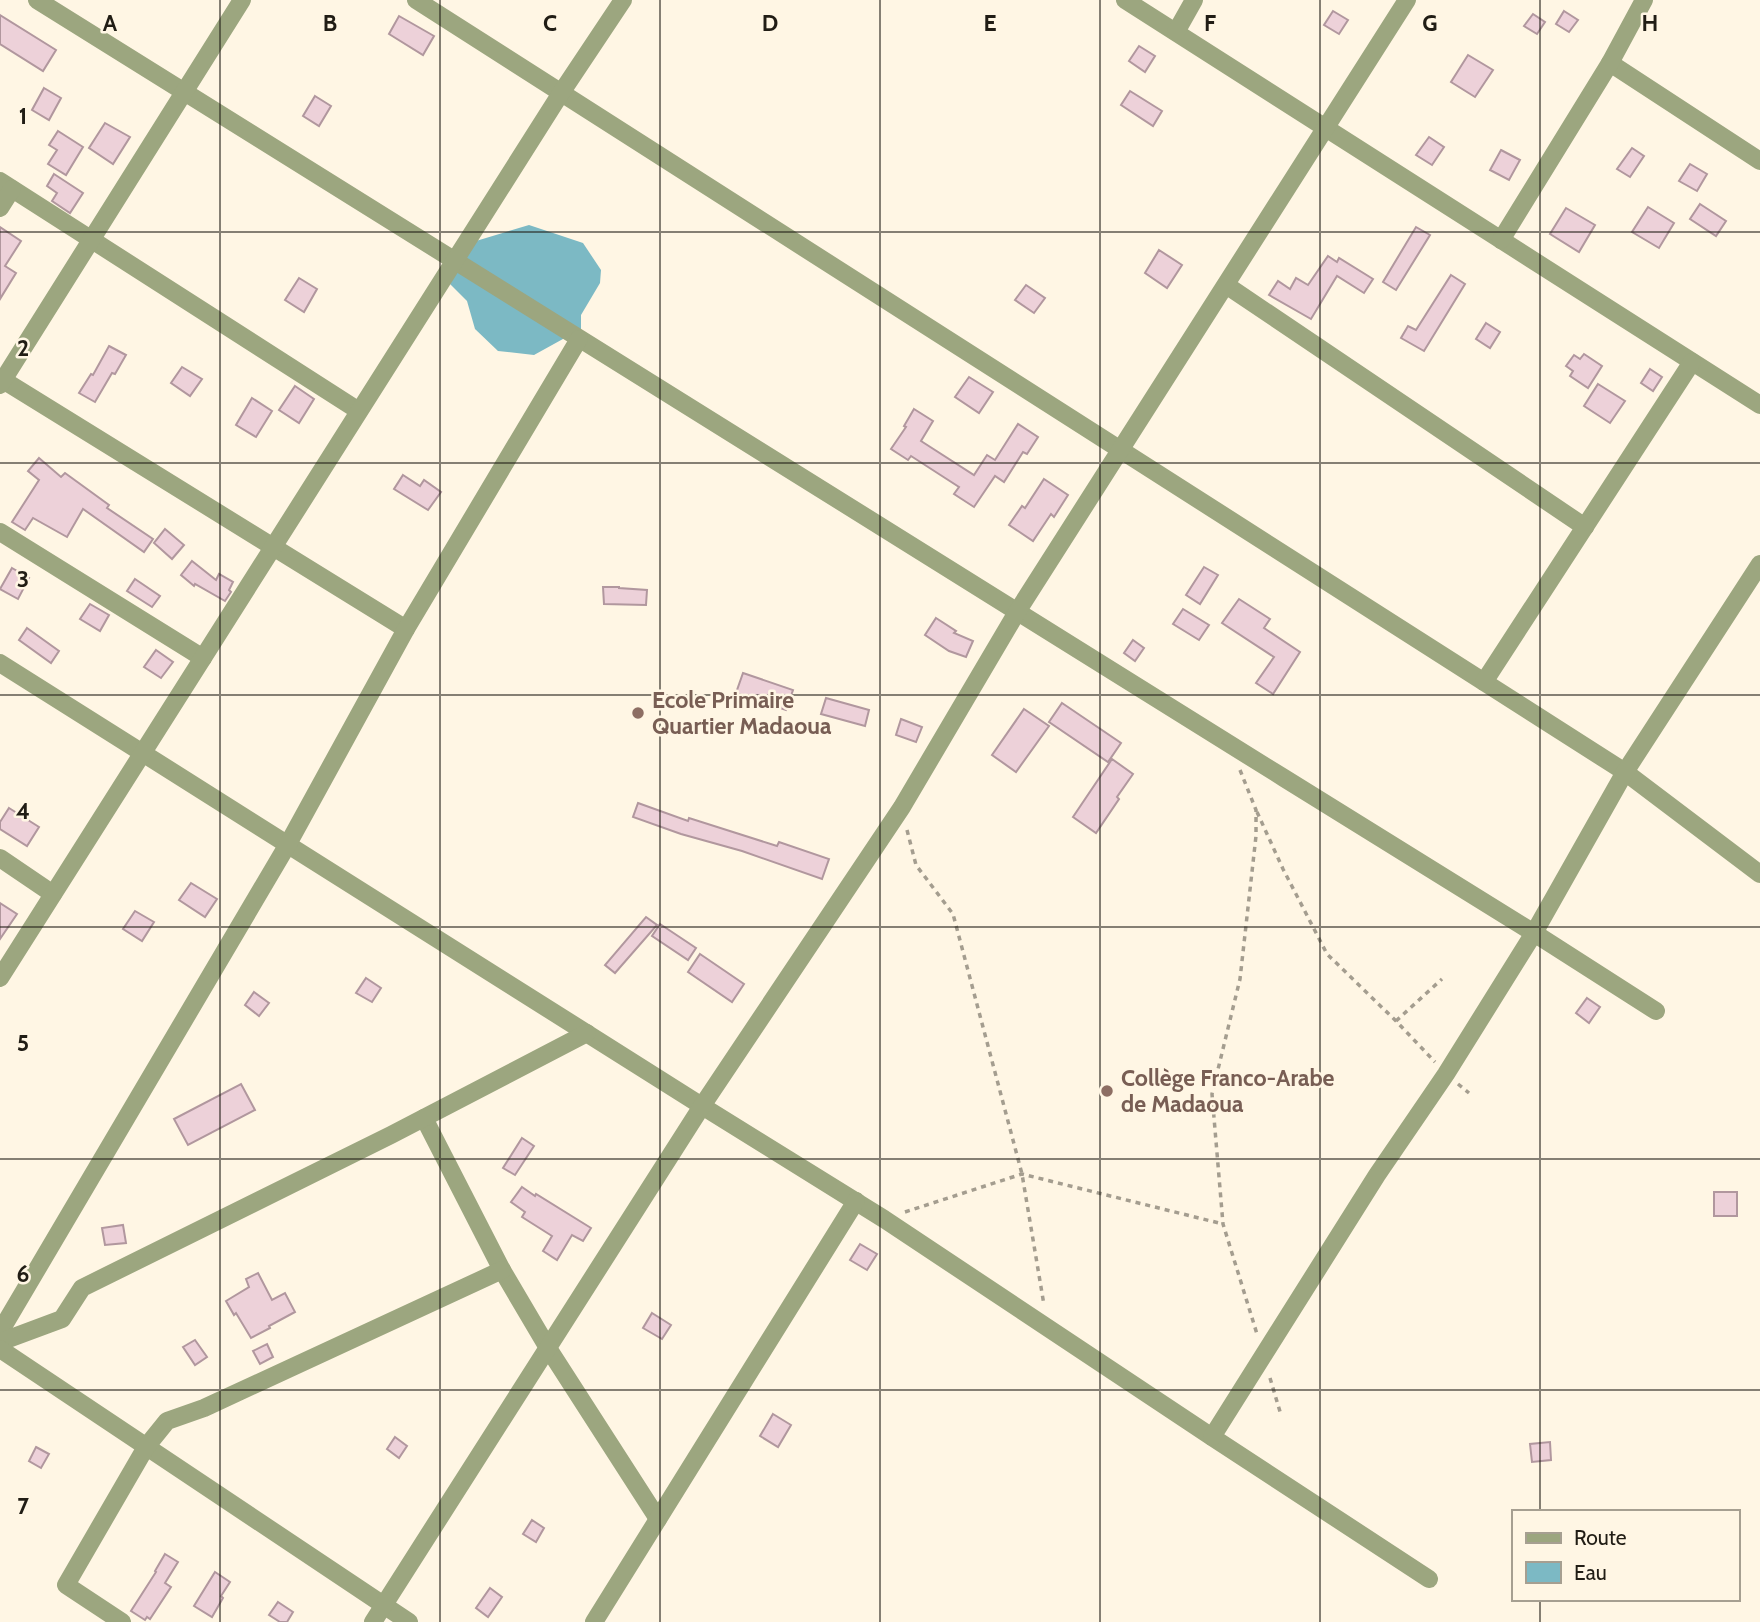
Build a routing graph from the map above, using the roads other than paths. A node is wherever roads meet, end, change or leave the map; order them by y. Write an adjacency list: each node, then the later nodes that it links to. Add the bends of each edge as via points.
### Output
1 (37, 0): 11 (street)
2 (242, 0): 11 (street)
3 (416, 0): 12 (street)
4 (623, 0): 12 (street)
5 (1125, 0): 9 (street)
6 (1194, 0): 9 (street)
7 (1407, 0): 13 (street)
8 (1644, 0): 10 (street)
9 (1176, 32): 13 (street)
10 (1610, 63): 14 (street); 18 (street)
11 (184, 92): 17 (street); 19 (street)
12 (561, 93): 19 (street); 26 (street)
13 (1326, 128): 18 (street); 20 (street)
14 (1760, 161)
15 (6, 185): 16 (street); 17 (street)
16 (0, 208)
17 (92, 239): 23 (street); 25 (street)
18 (1502, 240): 22 (street)
19 (454, 261): 21 (street); 25 (street)
20 (1226, 285): 26 (street); 27 (street)
21 (579, 339): 31 (street); 32 (street)
22 (1692, 362): 24 (street); 27 (street)
23 (2, 383): 29 (street)
24 (1760, 405)
25 (359, 411): 29 (street)
26 (1120, 450): 31 (street); 35 (street)
27 (1585, 527): 35 (street)
28 (0, 532): 33 (street)
29 (273, 547): 32 (street); 33 (street)
30 (1760, 564): 37 (street)
31 (1017, 612): 42 (street); 46 (street, via 902,807)
32 (406, 629): 38 (street)
33 (203, 658): 36 (street)
34 (0, 663): 36 (street)
35 (1485, 682): 37 (street)
36 (143, 753): 38 (street); 41 (street)
37 (1625, 772): 40 (street); 42 (street)
38 (288, 844): 45 (street); 50 (street)
39 (0, 858): 41 (street)
40 (1760, 874)
41 (53, 894): 43 (street)
42 (1534, 933): 44 (street); 54 (street)
43 (0, 978)
44 (1656, 1011)
45 (587, 1033): 46 (street); 47 (street)
46 (702, 1106): 48 (street); 52 (street)
47 (424, 1118): 49 (street); 51 (street, via 82,1288 62,1319)
48 (856, 1201): 54 (street); 56 (street)
49 (502, 1270): 52 (street); 55 (street, via 167,1421)
50 (0, 1332)
51 (0, 1342)
52 (548, 1348): 56 (street); 58 (street)
53 (0, 1349): 55 (street)
54 (1212, 1437): 57 (street)
55 (146, 1447): 58 (street); 59 (street, via 66,1585)
56 (658, 1519): 62 (street)
57 (1429, 1579)
58 (383, 1606): 60 (street); 61 (street)
59 (122, 1622)
60 (373, 1622)
61 (409, 1622)
62 (594, 1622)

